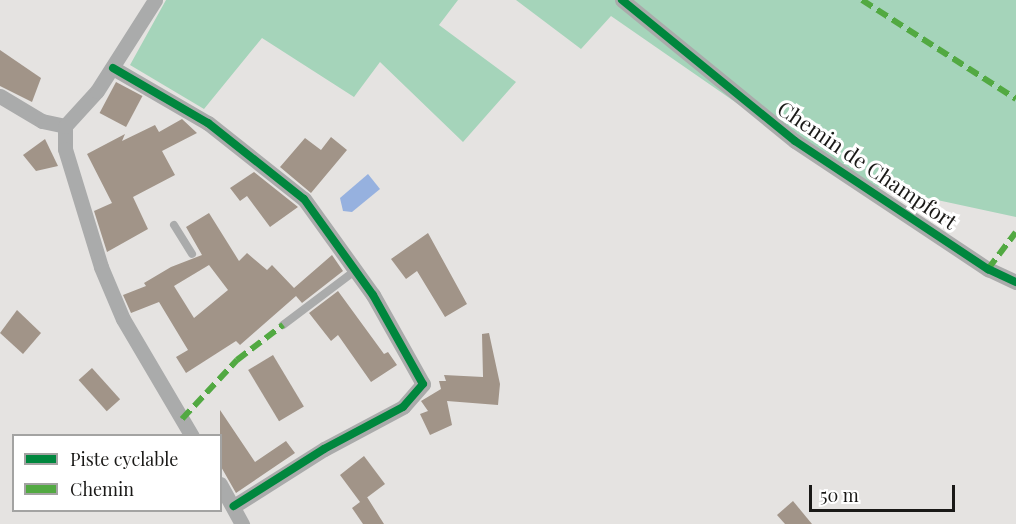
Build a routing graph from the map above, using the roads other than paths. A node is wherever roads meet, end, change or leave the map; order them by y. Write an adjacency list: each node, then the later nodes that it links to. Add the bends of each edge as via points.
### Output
1 (155, 0): 3 (street)
2 (622, 0): 9 (street, Chemin de Champfort, via 795,141 988,268)
3 (113, 68): 5 (street); 8 (street, via 208,123 304,199)
4 (0, 96): 5 (street, via 42,121)
5 (65, 126): 11 (street, via 65,149 101,267 123,319)
6 (174, 225): 7 (lane)
7 (192, 254)
8 (356, 270): 10 (lane); 13 (street, via 423,384 403,407 324,449)
9 (1016, 282)
10 (283, 325)
11 (191, 434)
12 (222, 487): 13 (street)
13 (234, 506): 14 (street)
14 (242, 524)

